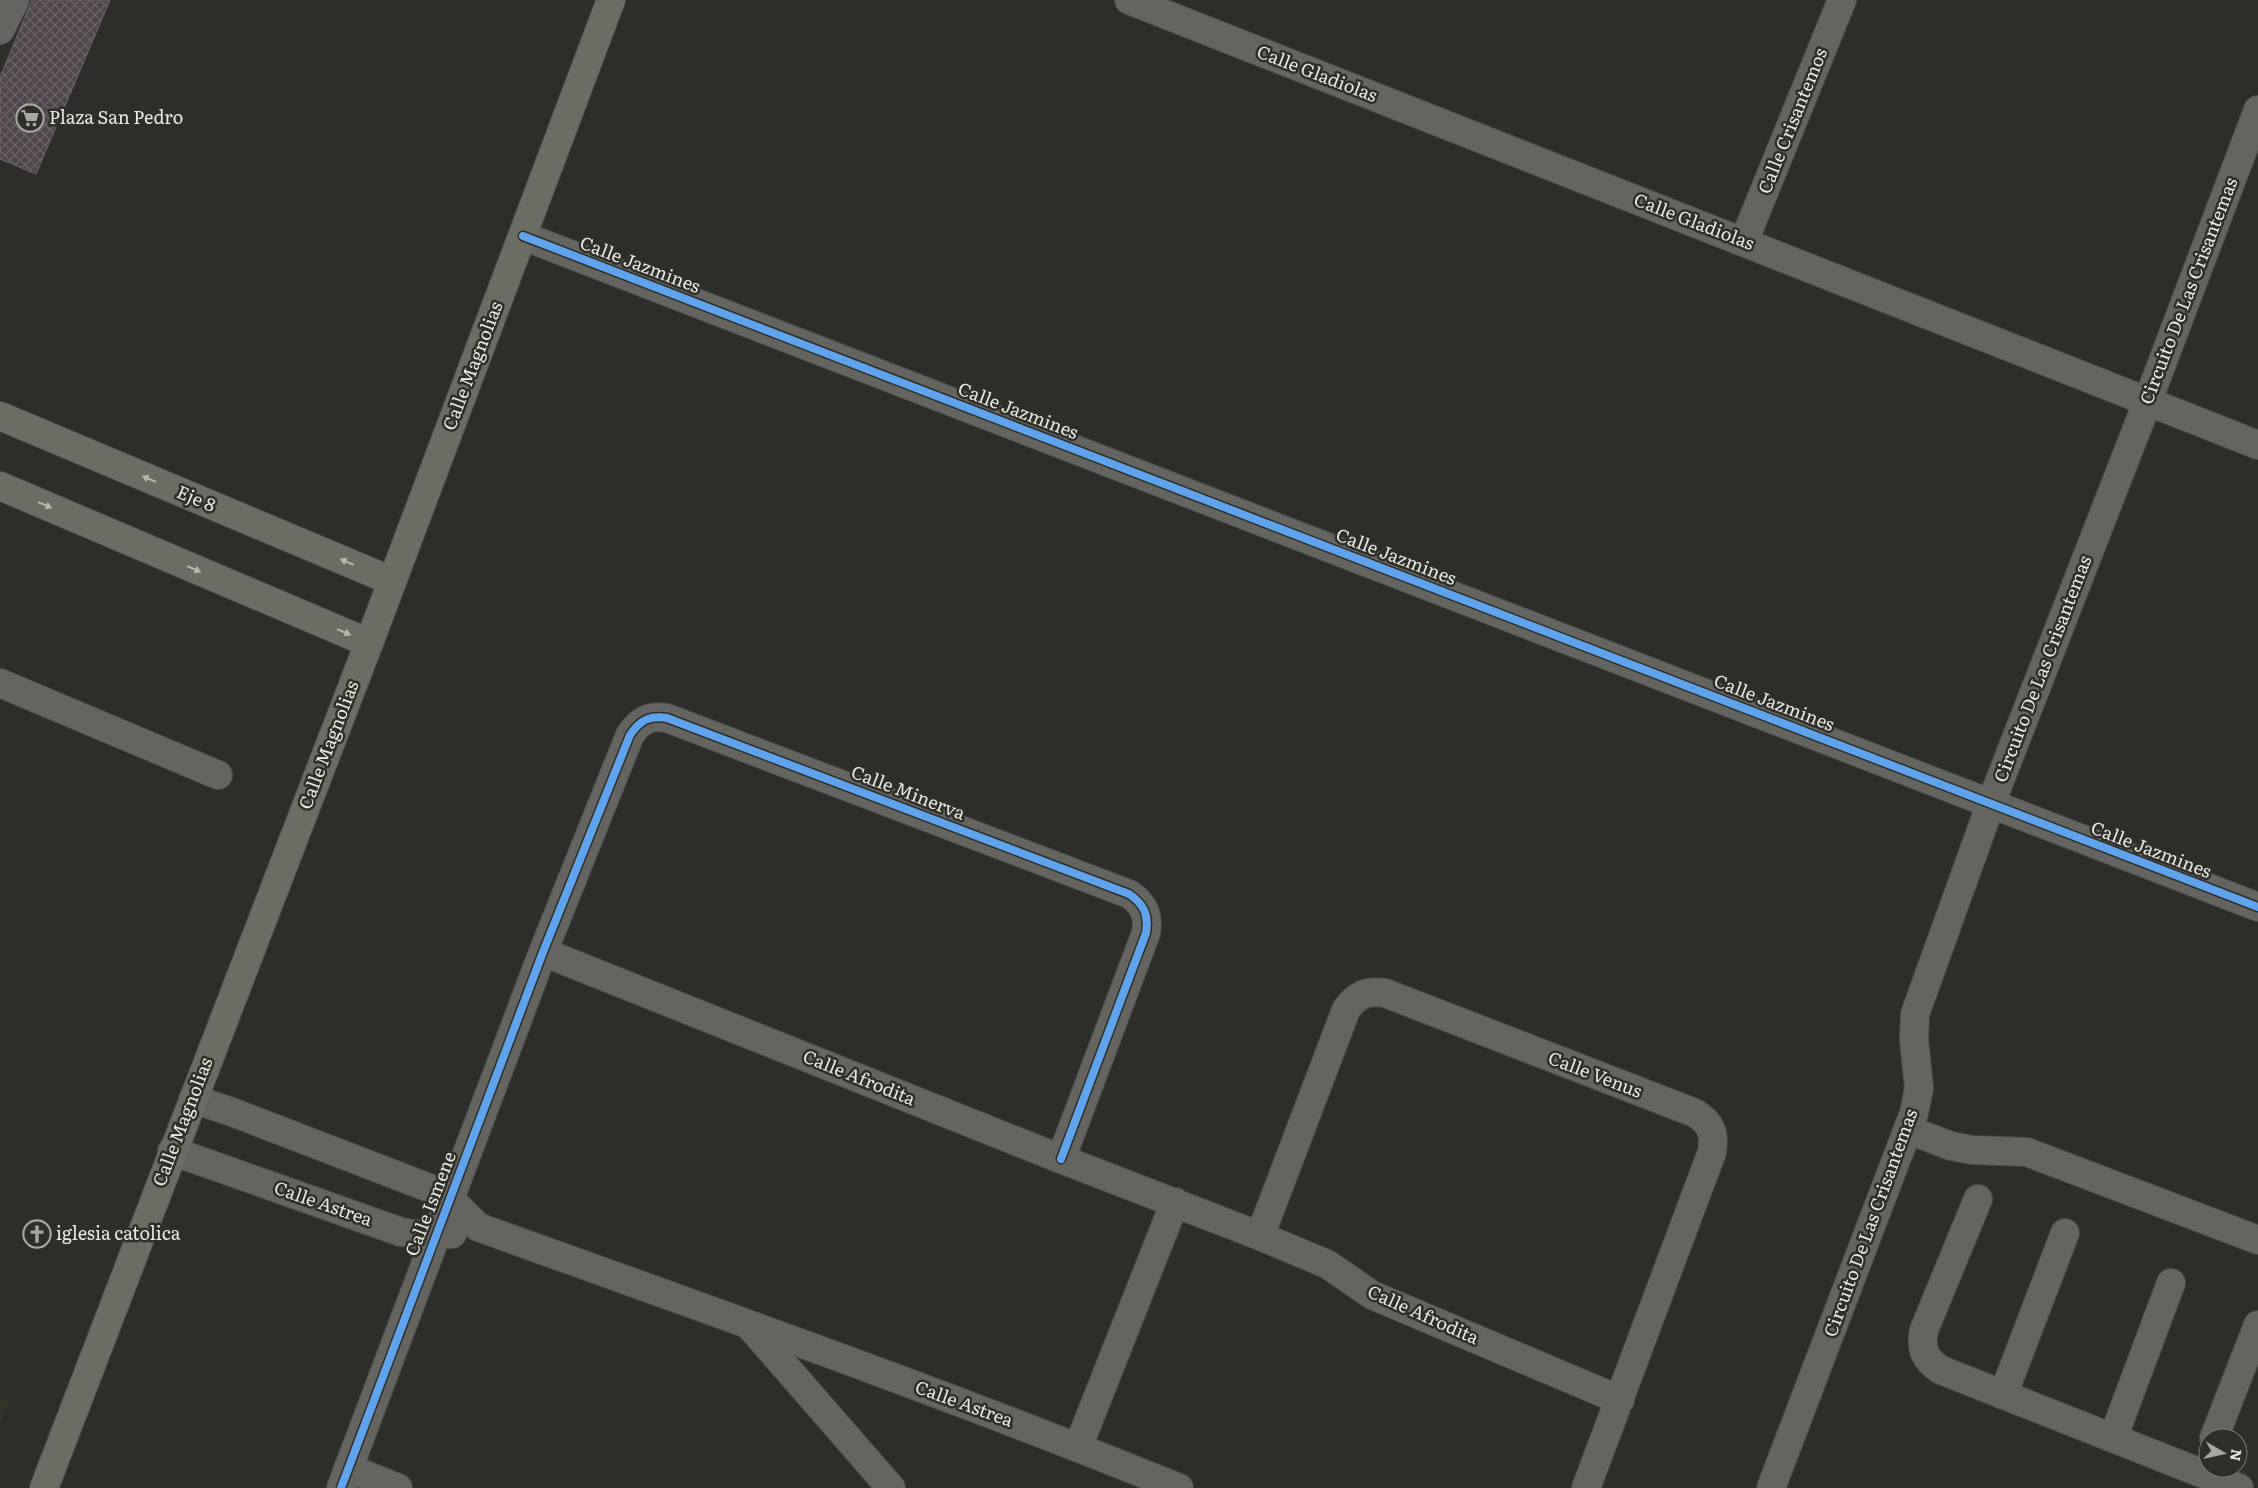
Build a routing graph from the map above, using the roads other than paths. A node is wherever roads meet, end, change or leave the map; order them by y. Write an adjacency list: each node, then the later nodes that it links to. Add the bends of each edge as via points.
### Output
1 (15, 0): 5 (street)
2 (611, 0): 7 (main road, Calle Magnolias)
3 (1129, 0): 8 (street, Calle Gladiolas)
4 (1842, 0): 8 (street, Calle Crisantemos)
5 (0, 30)
6 (2258, 110): 9 (street, Circuito De Las Crisantemas)
7 (523, 236): 13 (main road, Calle Magnolias); 17 (street, Calle Jazmines)
8 (1744, 241): 9 (street, Calle Gladiolas)
9 (2147, 403): 11 (street, Calle Gladiolas); 17 (street, Circuito De Las Crisantemas)
10 (0, 416): 13 (main road, Eje 8, one-way to 10)
11 (2258, 446)
12 (0, 486): 14 (main road, one-way to 14)
13 (392, 581): 14 (main road, Calle Magnolias)
14 (369, 643): 20 (main road, Calle Magnolias)
15 (0, 683): 16 (street)
16 (218, 775)
17 (1991, 803): 18 (street, Calle Jazmines); 21 (street, Circuito De Las Crisantemas, via 1915,1014 1918,1088)
18 (2258, 907)
19 (544, 952): 23 (street, Calle Afrodita); 23 (street, Calle Minerva, via 630,735 645,719 656,716 1129,894 1139,900 1145,910 1148,921 1146,933); 24 (street, Calle Ismene)
20 (192, 1099): 22 (main road, Calle Magnolias); 24 (street, Calle Astrea)
21 (1908, 1130): 31 (street, via 1972,1150 2027,1152); 48 (street, Circuito De Las Crisantemas)
22 (172, 1151): 29 (street, Calle Astrea, via 401,1232); 43 (main road, Calle Magnolias)
23 (1061, 1159): 26 (street, Calle Afrodita)
24 (449, 1198): 27 (street, Calle Astrea); 29 (street, Calle Ismene)
25 (1978, 1198): 35 (street, via 1922,1342 1924,1353 1935,1367)
26 (1174, 1202): 30 (street, Calle Afrodita); 39 (street)
27 (478, 1227): 29 (street, Calle Astrea, via 457,1234); 33 (street, Calle Astrea)
28 (2065, 1233): 35 (street)
29 (436, 1235): 41 (street, Calle Ismene)
30 (1260, 1236): 36 (street, Calle Afrodita, via 1326,1264 1380,1299); 36 (street, Calle Venus, via 1346,1010 1362,994 1385,993 1695,1114 1712,1129 1712,1152)
31 (2258, 1240)
32 (2171, 1284): 38 (street)
33 (748, 1324): 39 (street, Calle Astrea); 45 (street, Calle Astrea)
34 (2258, 1325): 37 (street)
35 (2003, 1395): 38 (street)
36 (1620, 1400): 47 (street, Calle Venus)
37 (2218, 1428)
38 (2113, 1438): 40 (street)
39 (1078, 1447): 46 (street, Calle Astrea)
40 (2198, 1461)
41 (344, 1478): 44 (street, Calle Ismene)
42 (2225, 1478): 49 (street)
43 (44, 1488)
44 (398, 1488)
45 (891, 1488)
46 (1179, 1488)
47 (1586, 1488)
48 (1771, 1488)
49 (2239, 1488)

